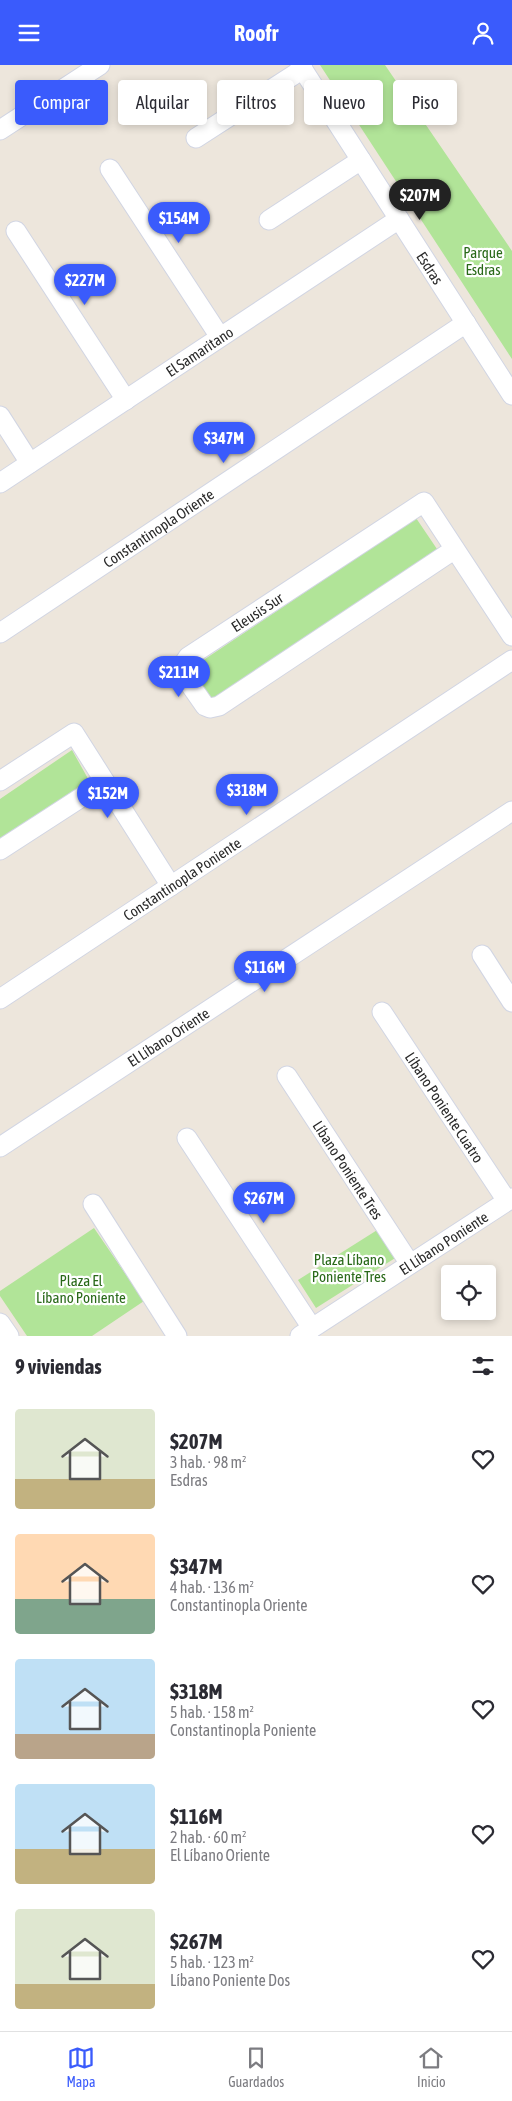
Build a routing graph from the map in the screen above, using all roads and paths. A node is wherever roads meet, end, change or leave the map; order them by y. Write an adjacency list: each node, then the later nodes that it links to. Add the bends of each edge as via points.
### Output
1 (100, 65): 3 (street)
2 (301, 67): 4 (street); 5 (street, Esdras)
3 (0, 130)
4 (196, 138)
5 (361, 160): 7 (street, Esdras); 8 (street)
6 (110, 169): 11 (street)
7 (399, 219): 10 (street, Esdras); 11 (street, El Samaritano)
8 (268, 220)
9 (16, 231): 13 (street)
10 (466, 323): 12 (street, Esdras); 18 (street, Constantinopla Oriente)
11 (220, 337): 13 (street, El Samaritano)
12 (512, 395)
13 (126, 400): 15 (street, El Samaritano)
14 (0, 416): 15 (street)
15 (30, 463): 16 (street, El Samaritano)
16 (0, 483)
17 (455, 549): 17 (street, Eleusis Sur, via 424,502 188,657 182,666 184,676 205,706 219,706); 19 (street, Eleusis Sur)
18 (0, 633)
19 (512, 636)
20 (512, 660): 25 (street, Constantinopla Poniente)
21 (0, 781): 22 (street, via 74,733)
22 (105, 782): 24 (street); 25 (street)
23 (512, 811): 32 (street, El Líbano Oriente)
24 (0, 850)
25 (172, 885): 27 (street, Constantinopla Poniente)
26 (482, 955): 28 (street)
27 (0, 999)
28 (512, 1002)
29 (382, 1011): 33 (street, Líbano Poniente Cuatro)
30 (287, 1076): 35 (street, Líbano Poniente Tres)
31 (187, 1138): 37 (street)
32 (0, 1147)
33 (509, 1199): 35 (street, El Líbano Poniente)
34 (93, 1203): 39 (street)
35 (410, 1265): 37 (street, El Líbano Poniente)
36 (0, 1323): 38 (street)
37 (306, 1332)
38 (9, 1336)
39 (177, 1336)

